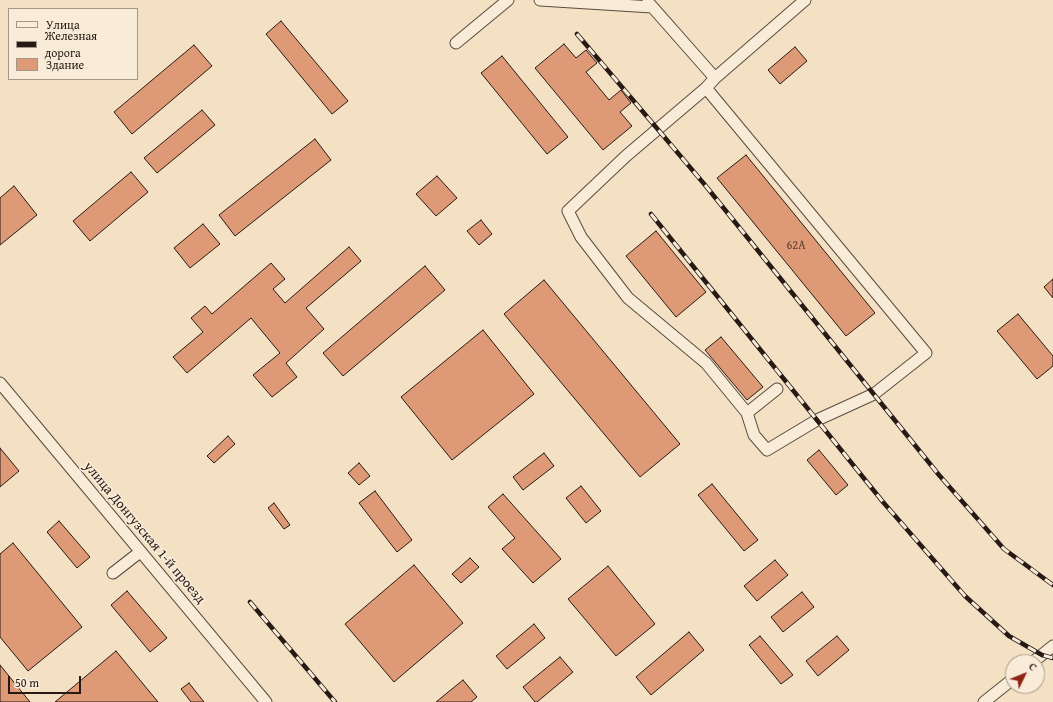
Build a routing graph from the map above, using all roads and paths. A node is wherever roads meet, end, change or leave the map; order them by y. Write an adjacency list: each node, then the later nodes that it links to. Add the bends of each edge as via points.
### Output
1 (508, 0): 5 (street)
2 (540, 0): 4 (street)
3 (805, 0): 6 (street)
4 (649, 4): 6 (street)
5 (456, 43)
6 (715, 78): 7 (street)
7 (706, 88): 10 (street, via 626,156 568,211 581,237 628,298 706,363); 10 (street, via 926,353 874,394 817,420 766,450 754,435)
8 (0, 383): 11 (street, улица Донгузская 1-й проезд)
9 (777, 389): 10 (street)
10 (747, 414)
11 (140, 552): 12 (street); 16 (street, улица Донгузская 1-й проезд)
12 (114, 573)
13 (1053, 646): 14 (street)
14 (1043, 654)
15 (1005, 685): 17 (street)
16 (266, 702)
17 (984, 702)

